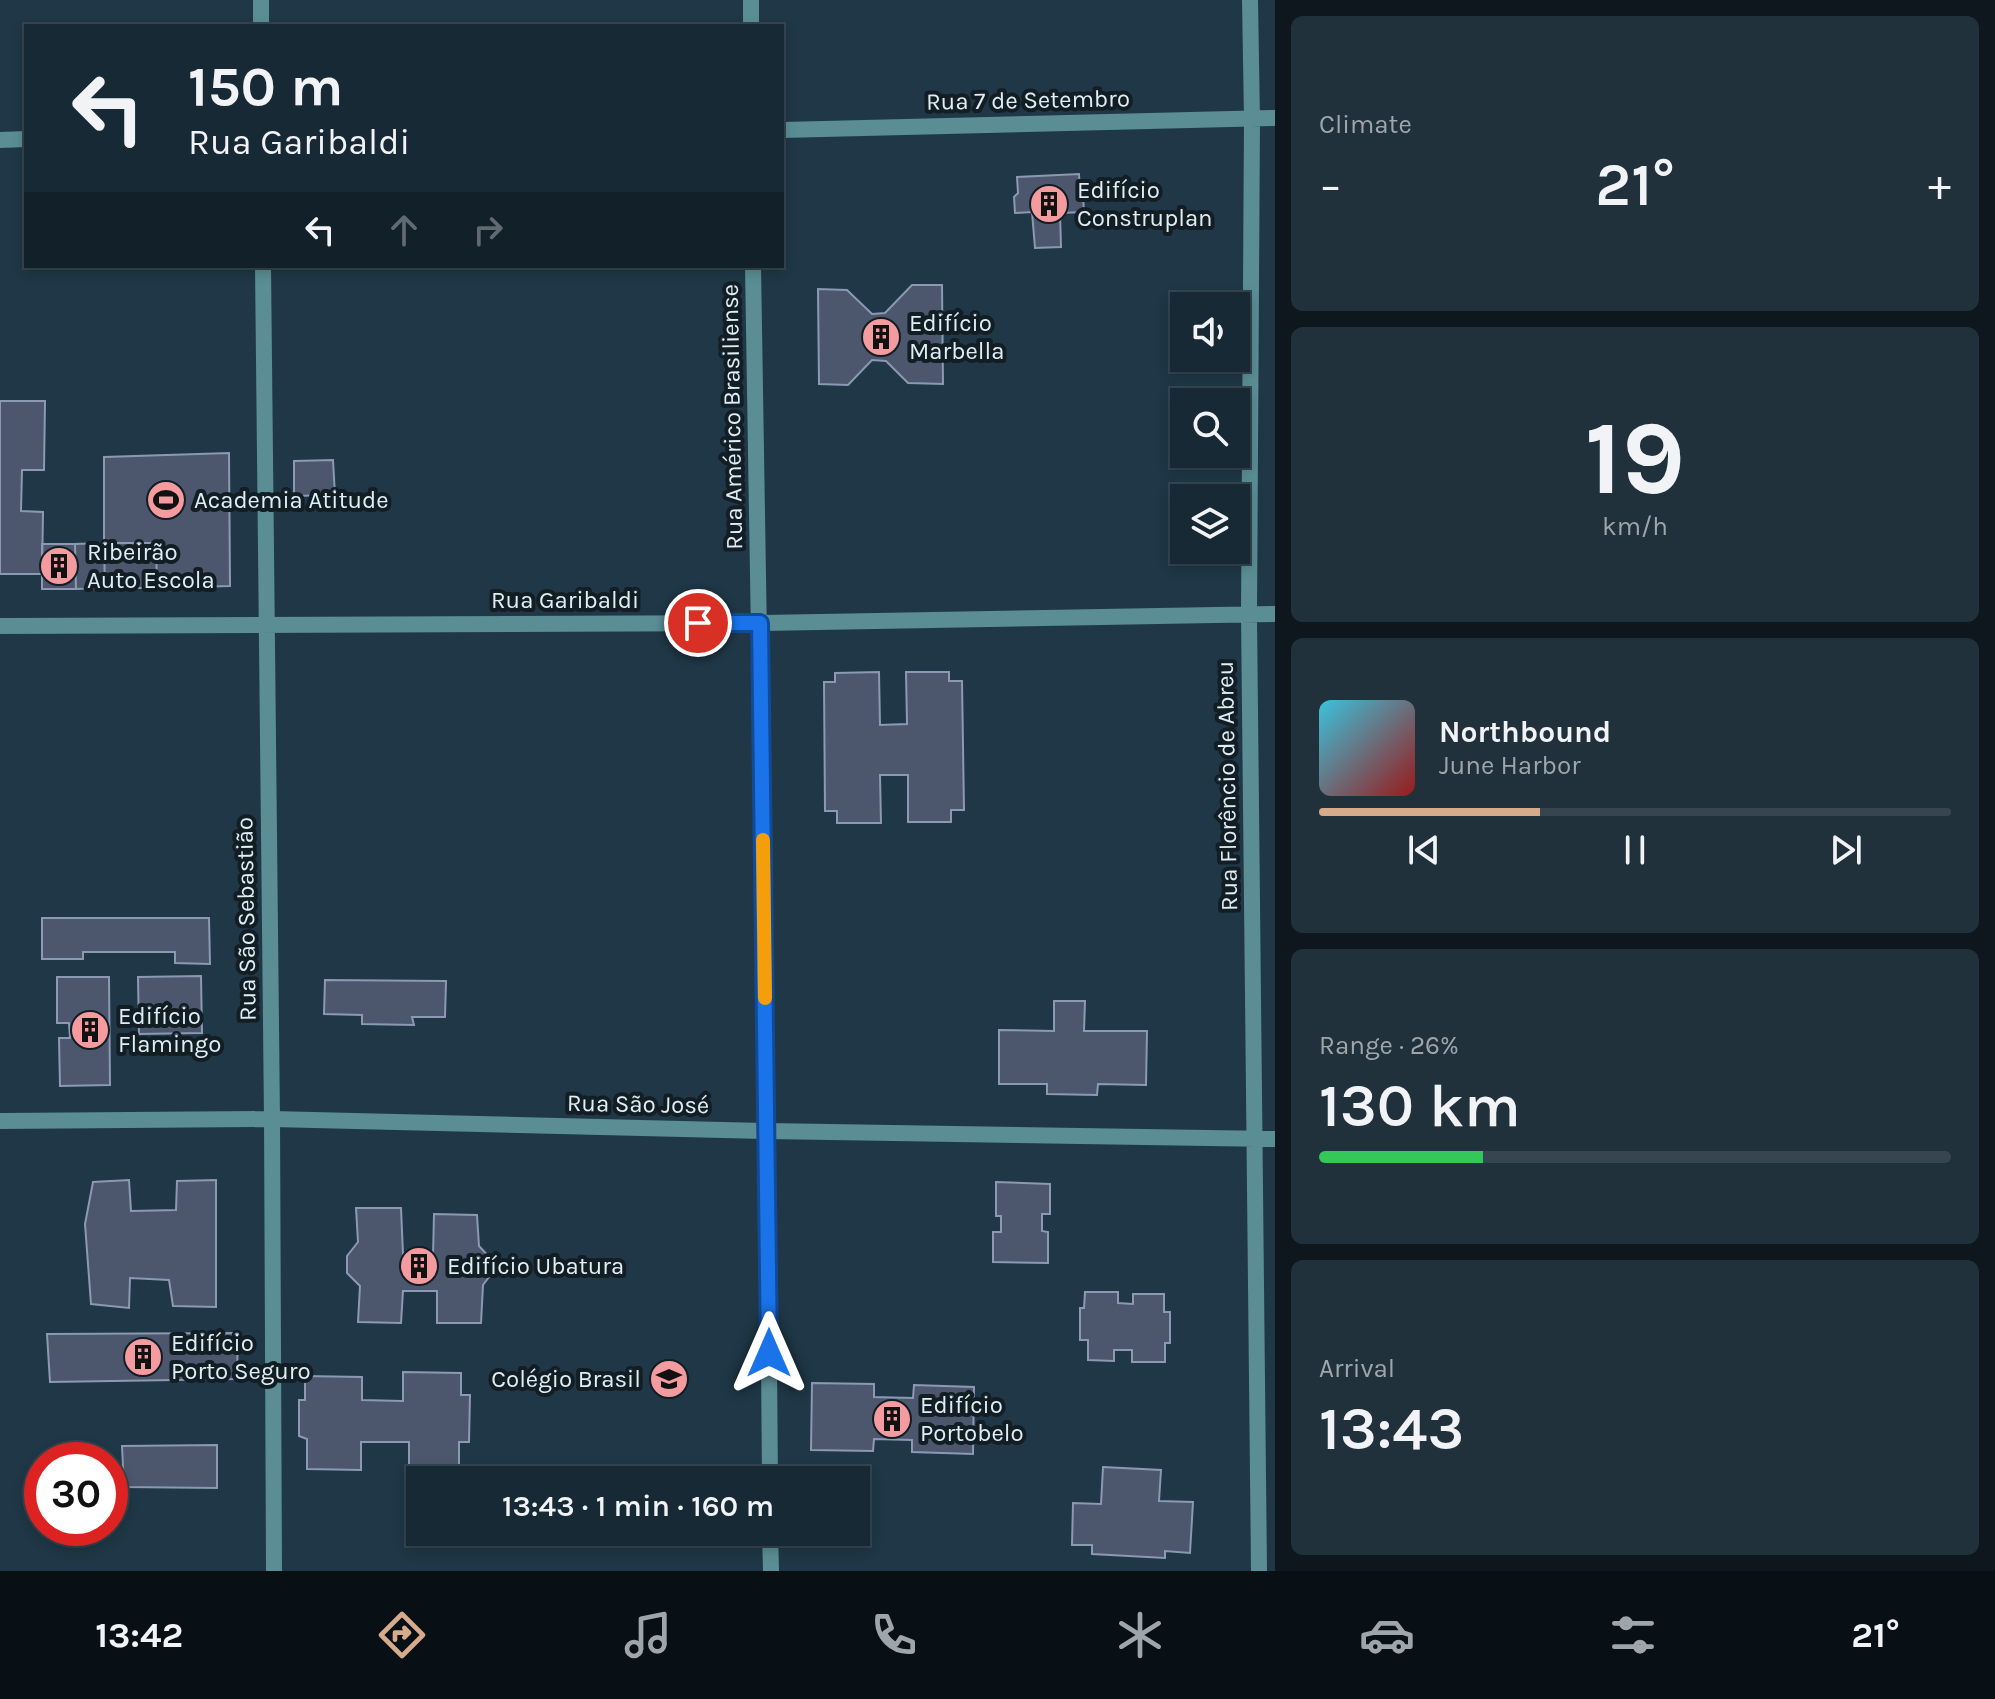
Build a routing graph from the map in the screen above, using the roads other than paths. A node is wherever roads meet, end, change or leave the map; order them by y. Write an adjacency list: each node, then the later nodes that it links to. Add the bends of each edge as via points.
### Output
1 (261, 0): 4 (street)
2 (751, 0): 5 (street)
3 (1250, 0): 7 (street, Rua Florêncio de Abreu)
4 (261, 24)
5 (751, 24)
6 (1275, 118): 7 (street, Rua 7 de Setembro)
7 (1252, 119): 8 (street, Rua 7 de Setembro); 14 (street, Rua Florêncio de Abreu)
8 (784, 130)
9 (24, 139): 10 (street)
10 (0, 140)
11 (263, 268): 16 (street, Rua São Sebastião)
12 (753, 268): 15 (street, Rua Américo Brasiliense)
13 (1275, 614): 14 (street, Rua Garibaldi)
14 (1249, 615): 15 (street, Rua Garibaldi); 21 (street, Rua Florêncio de Abreu)
15 (760, 623): 16 (street, Rua Garibaldi); 20 (street, Rua Américo Brasiliense)
16 (266, 624): 17 (street, Rua Garibaldi); 18 (street, Rua São Sebastião)
17 (0, 626)
18 (272, 1119): 19 (street, Rua São José); 20 (street, Rua São José); 25 (street, Rua São Sebastião)
19 (0, 1121)
20 (767, 1131): 21 (street, Rua São José); 23 (street, Rua Américo Brasiliense)
21 (1255, 1139): 22 (street, Rua São José); 27 (street, Rua Florêncio de Abreu)
22 (1275, 1139)
23 (770, 1466)
24 (770, 1546): 26 (street)
25 (274, 1571)
26 (771, 1571)
27 (1259, 1571)

